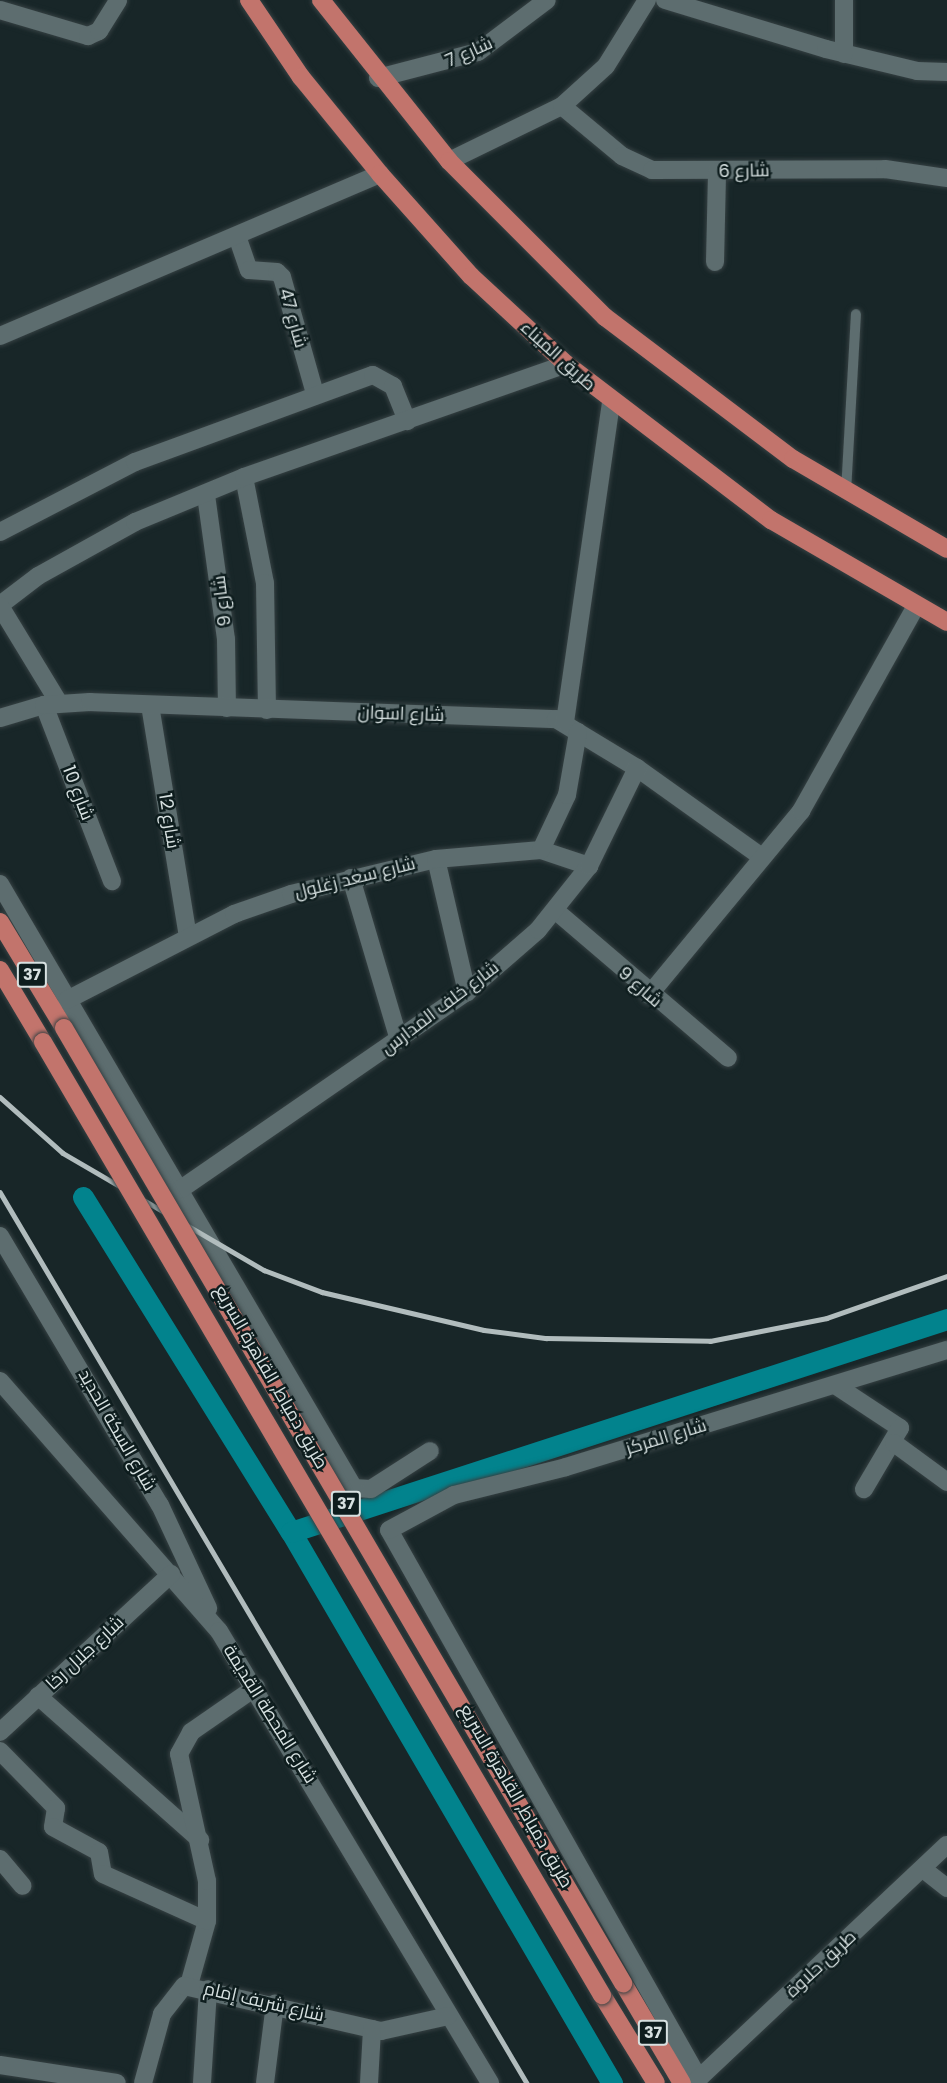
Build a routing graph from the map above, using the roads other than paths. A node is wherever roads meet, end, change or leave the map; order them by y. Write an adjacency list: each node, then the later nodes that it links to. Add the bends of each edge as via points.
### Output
1 (118, 0): 8 (street, via 99,32 88,36)
2 (249, 0): 15 (highway, طريق الميناء, via 301,78)
3 (321, 0): 11 (highway)
4 (548, 0): 11 (street, شارع 7, via 478,52)
5 (647, 0): 12 (street, via 606,66)
6 (665, 0): 9 (street)
7 (844, 0): 9 (street)
8 (0, 9)
9 (844, 54): 10 (street, via 917,71)
10 (947, 72)
11 (378, 78): 13 (highway)
12 (562, 106): 13 (street); 14 (street, شارع 6, via 637,164 668,172)
13 (449, 161): 26 (highway, via 560,275 652,357)
14 (717, 172): 16 (street, شارع 6, via 874,169); 18 (street)
15 (380, 174): 17 (street); 21 (highway, طريق الميناء, via 471,276)
16 (947, 178)
17 (237, 236): 20 (street); 22 (street, شارع 47, via 249,270 277,272 282,277)
18 (715, 262)
19 (856, 314): 26 (lane)
20 (0, 336)
21 (566, 364): 23 (highway, طريق الميناء); 24 (street)
22 (315, 394): 24 (street, via 381,375 393,386); 28 (street, via 135,462)
23 (611, 403): 31 (highway, طريق الميناء, via 771,520); 38 (street)
24 (407, 421): 25 (street)
25 (244, 477): 27 (street); 36 (street, via 265,583)
26 (846, 492): 29 (highway)
27 (206, 495): 30 (street, via 135,522 38,576); 35 (street, شارع 9, via 225,631)
28 (0, 531)
29 (947, 549)
30 (0, 605): 33 (street, شارع 10)
31 (916, 606): 32 (highway, طريق الميناء); 41 (street, via 801,811)
32 (947, 622)
33 (51, 704): 34 (street, شارع اسوان); 37 (street, شارع اسوان); 45 (street, شارع 10)
34 (150, 705): 35 (street, شارع اسوان); 49 (street, شارع 12)
35 (227, 708): 36 (street, شارع اسوان)
36 (267, 710): 38 (street, شارع اسوان)
37 (0, 718)
38 (571, 727): 39 (street, شارع اسوان); 40 (street, via 567,795)
39 (637, 768): 41 (street, شارع اسوان); 43 (street, شارع خلف المدارس)
40 (541, 849): 42 (street, شارع سعد زغلول); 43 (street)
41 (762, 857): 52 (street)
42 (436, 859): 44 (street, شارع سعد زغلول); 51 (street)
43 (589, 866): 47 (street, شارع خلف المدارس)
44 (351, 878): 49 (street, شارع سعد زغلول, via 262,903); 54 (street)
45 (112, 881)
46 (0, 884): 53 (street)
47 (556, 911): 51 (street, شارع خلف المدارس); 52 (street, شارع 9)
48 (0, 922): 85 (highway, طريق دمياط, القاهرة السريع / 37, bridge, via 623,1983)
49 (188, 937): 53 (street, شارع سعد زغلول)
50 (0, 970): 92 (highway, طريق دمياط, القاهرة السريع / 37, bridge)
51 (467, 992): 54 (street, شارع خلف المدارس)
52 (649, 995): 55 (street, شارع 9)
53 (67, 1000): 56 (street)
54 (399, 1040): 56 (street, شارع خلف المدارس)
55 (728, 1058)
56 (181, 1188): 62 (street, via 354,1488 371,1489)
57 (0, 1236): 66 (street, شارع السكة الحديد, via 160,1505)
58 (947, 1350): 60 (street, شارع المركز)
59 (0, 1381): 65 (street, شارع المحطة القديمة)
60 (835, 1385): 61 (street, via 898,1426); 85 (street, شارع المركز, via 566,1467 454,1495 389,1530)
61 (894, 1443): 63 (street); 64 (street)
62 (430, 1451)
63 (947, 1482)
64 (864, 1489)
65 (171, 1574): 66 (street, شارع المحطة القديمة); 68 (street, شارع جلال رخا)
66 (219, 1631): 67 (street, شارع المحطة القديمة)
67 (256, 1687): 71 (street, via 182,1743 180,1766); 81 (street, شارع المحطة القديمة)
68 (38, 1696): 69 (street, شارع جلال رخا); 71 (street)
69 (0, 1732)
70 (0, 1751): 77 (street, via 56,1808 53,1827 99,1852 99,1871)
71 (200, 1840): 77 (street)
72 (946, 1848): 74 (street, طريق حلاوة)
73 (0, 1859): 75 (street)
74 (923, 1869): 76 (street); 85 (street, طريق حلاوة)
75 (23, 1886)
76 (947, 1888)
77 (207, 1921): 78 (street)
78 (189, 1985): 79 (street, شارع شريف إمام); 87 (street, شارع شريف إمام, via 162,2014)
79 (208, 1989): 80 (street, شارع شريف إمام); 88 (street)
80 (275, 2004): 82 (street, شارع شريف إمام); 89 (street)
81 (448, 2016): 82 (street, شارع شريف إمام, via 388,2031); 91 (street, شارع المحطة القديمة)
82 (372, 2029): 90 (street)
83 (0, 2065): 84 (street)
84 (36, 2076): 86 (street)
85 (692, 2082)
86 (117, 2083)
87 (143, 2083)
88 (202, 2083)
89 (265, 2083)
90 (369, 2083)
91 (490, 2083)
92 (656, 2083)

